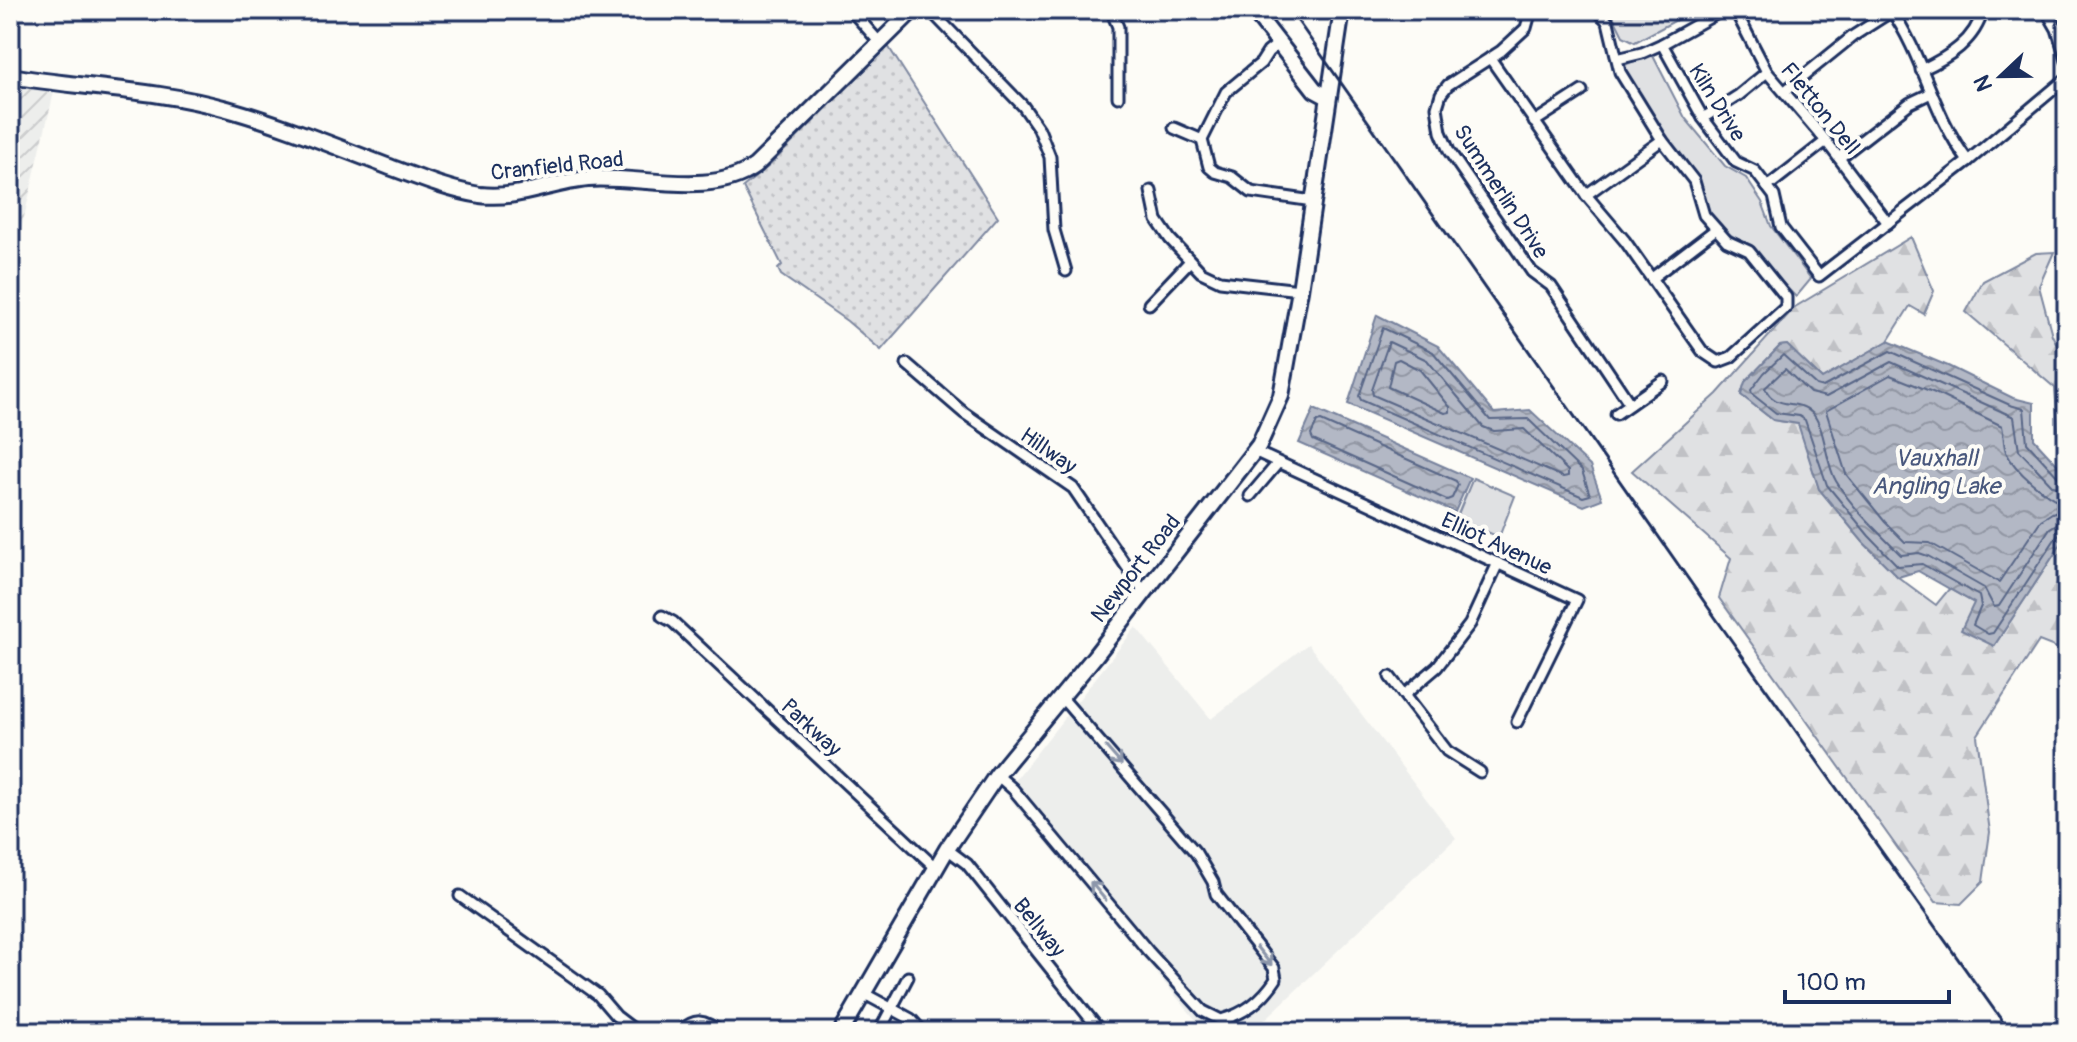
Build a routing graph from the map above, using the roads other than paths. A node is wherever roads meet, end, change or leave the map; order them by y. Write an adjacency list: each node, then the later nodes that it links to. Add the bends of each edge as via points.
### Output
1 (851, 10): 14 (street)
2 (913, 10): 14 (street, Cranfield Road)
3 (930, 10): 44 (street, via 1039,129 1050,157 1054,230)
4 (1111, 10): 27 (street, via 1118,27)
5 (1253, 10): 15 (street)
6 (1342, 10): 28 (street, Newport Road)
7 (1531, 10): 17 (street, Summerlin Drive, via 1526,28)
8 (1597, 10): 18 (street, via 1608,22)
9 (1723, 10): 16 (street)
10 (1735, 10): 21 (street, Fletton Dell)
11 (1891, 10): 20 (street); 25 (street)
12 (1983, 10): 20 (street, via 1979,26 1952,55)
13 (2046, 10): 19 (street)
14 (880, 43): 22 (street, Cranfield Road, via 755,166 738,176 701,183 590,179 505,196 479,195 423,179 224,108)
15 (1279, 43): 28 (street, via 1315,90); 32 (street, via 1226,92)
16 (1662, 44): 18 (street); 29 (street, Kiln Drive)
17 (1490, 58): 30 (street); 50 (street, Summerlin Drive, via 1441,94 1441,132 1532,272 1551,286)
18 (1617, 59): 33 (street)
19 (2067, 61)
20 (1921, 70): 26 (street)
21 (1767, 72): 25 (street, Fletton Dell); 29 (street)
22 (10, 76)
23 (2067, 78): 36 (street)
24 (1582, 91): 30 (street)
25 (1785, 91): 34 (street, Fletton Dell)
26 (1929, 94): 35 (street); 36 (street)
27 (1118, 97)
28 (1328, 97): 40 (street, Newport Road)
29 (1703, 118): 37 (street, Kiln Drive, via 1736,162 1755,171)
30 (1534, 122): 39 (street)
31 (1174, 128): 32 (street)
32 (1202, 140): 40 (street, via 1209,167 1251,192)
33 (1662, 140): 39 (street); 42 (street, via 1694,181 1704,215)
34 (1826, 141): 35 (street, Fletton Dell); 37 (street)
35 (1839, 158): 41 (street, Fletton Dell)
36 (1968, 161): 41 (street)
37 (1767, 187): 41 (street, via 1781,227 1819,276)
38 (1151, 191): 43 (street, via 1157,220)
39 (1586, 195): 45 (street)
40 (1313, 201): 46 (street, Newport Road)
41 (1888, 223)
42 (1716, 229): 45 (street); 45 (street, via 1749,251 1786,297 1786,307 1731,357 1718,362 1703,352)
43 (1190, 261): 46 (street, via 1220,281); 47 (street)
44 (1066, 271)
45 (1652, 278)
46 (1300, 290): 52 (street, Newport Road, via 1281,396)
47 (1149, 304)
48 (907, 364): 56 (street, Hillway, via 964,413 1073,488)
49 (1663, 381): 50 (street)
50 (1630, 404): 51 (street)
51 (1616, 414)
52 (1254, 451): 53 (street, Elliot Avenue); 56 (street, Newport Road)
53 (1278, 463): 54 (street); 55 (street, Elliot Avenue)
54 (1250, 496)
55 (1498, 563): 59 (street, via 1470,624 1437,667); 61 (street, Elliot Avenue, via 1577,600)
56 (1144, 592): 60 (street, Newport Road)
57 (662, 616): 65 (street, Parkway)
58 (1390, 677): 59 (street)
59 (1404, 695): 62 (street, via 1447,751)
60 (1062, 698): 63 (street, Newport Road); 63 (street, one-way to 63, via 1196,853 1216,894 1274,968 1276,979 1269,990 1240,1015 1221,1020 1203,1011)
61 (1517, 722)
62 (1480, 772)
63 (997, 775): 64 (street, Newport Road)
64 (947, 849): 65 (street, Newport Road); 76 (street, Bellway, via 967,864)
65 (936, 868): 68 (street, Newport Road)
66 (460, 896): 70 (street, via 598,995)
67 (908, 977): 69 (street)
68 (863, 993): 69 (street); 73 (street, Newport Road)
69 (891, 1008): 74 (street); 75 (street)
70 (637, 1032)
71 (679, 1032): 72 (street, via 700,1021)
72 (721, 1032)
73 (841, 1032)
74 (879, 1032)
75 (923, 1032)
76 (1101, 1032)

